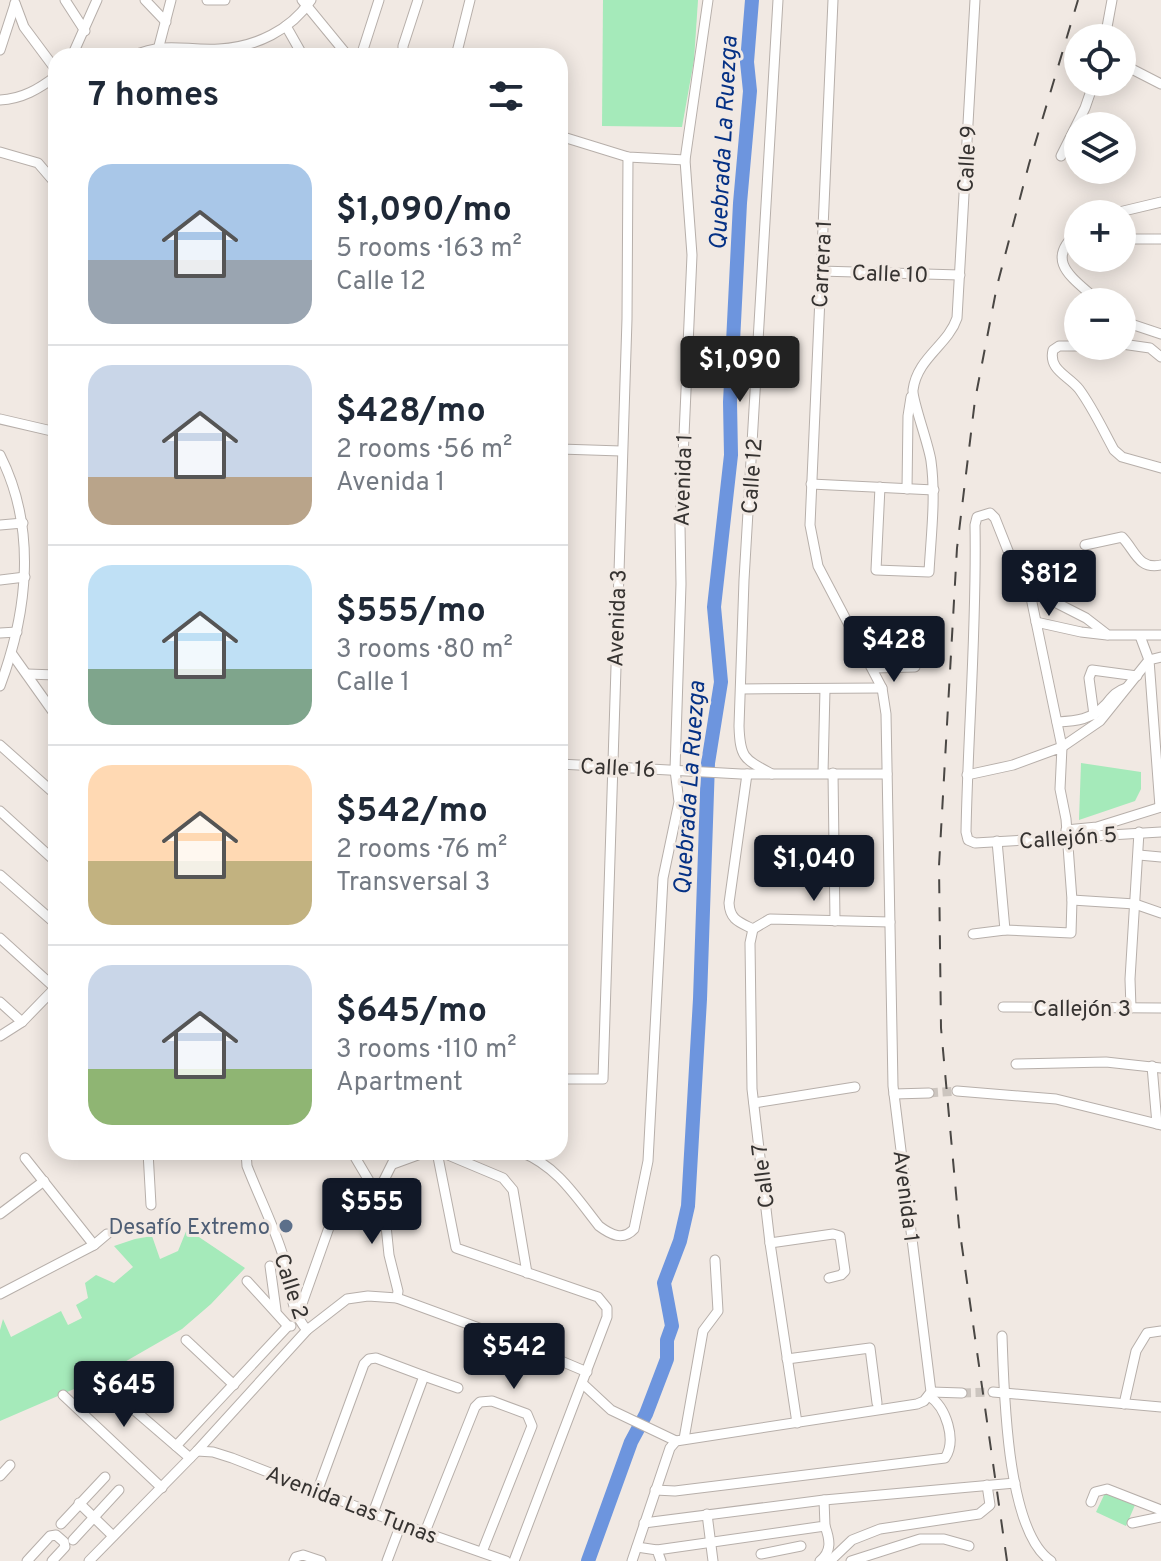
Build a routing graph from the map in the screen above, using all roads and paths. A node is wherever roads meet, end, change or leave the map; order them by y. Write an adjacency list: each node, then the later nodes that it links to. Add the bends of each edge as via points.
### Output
1 (65, 0): 20 (street)
2 (97, 0): 20 (street)
3 (145, 0): 17 (street)
4 (171, 0): 17 (street)
5 (207, 0): 6 (street)
6 (225, 0)
7 (379, 0): 28 (street)
8 (418, 0): 29 (street)
9 (470, 0): 30 (street)
10 (708, 0): 42 (street, Avenida 1)
11 (778, 0): 94 (street, Calle 12)
12 (833, 0): 48 (street, Carrera 1)
13 (975, 0): 50 (street, Calle 9)
14 (1112, 0): 18 (street)
15 (15, 2): 31 (street); 32 (street, via 24,27)
16 (307, 2): 19 (street); 27 (street)
17 (166, 22): 21 (street)
18 (1108, 24)
19 (286, 26): 25 (street, via 267,38); 26 (street)
20 (85, 31): 22 (street)
21 (159, 46): 23 (street); 24 (street)
22 (76, 48)
23 (154, 48)
24 (172, 48)
25 (229, 48)
26 (298, 48)
27 (342, 48)
28 (364, 48)
29 (403, 48)
30 (458, 48)
31 (0, 50)
32 (48, 59)
33 (1136, 71): 35 (street)
34 (48, 82): 37 (street, via 35,91)
35 (1161, 84)
36 (1089, 96): 40 (street)
37 (0, 100)
38 (568, 138): 41 (street)
39 (0, 152): 43 (street, via 38,163)
40 (1061, 156)
41 (628, 157): 42 (street); 62 (street, Avenida 3)
42 (685, 160): 103 (street, Avenida 1, via 692,268 682,452)
43 (48, 175)
44 (1161, 202): 45 (street)
45 (1136, 208)
46 (1136, 239): 47 (street)
47 (1161, 239)
48 (820, 271): 50 (street, Calle 10); 66 (street, Carrera 1)
49 (1067, 272): 51 (street)
50 (960, 275): 58 (street, Calle 9, via 954,328 918,372)
51 (1084, 288)
52 (1136, 326): 53 (street)
53 (1159, 334): 56 (street)
54 (1064, 346): 64 (street, via 1053,350 1055,367 1078,387 1114,450)
55 (1136, 346): 56 (street)
56 (1150, 348): 57 (street)
57 (1161, 357)
58 (912, 393): 68 (street); 69 (street, via 923,423)
59 (0, 419): 60 (street)
60 (48, 430)
61 (568, 449): 62 (street)
62 (621, 451): 102 (street, Avenida 3)
63 (0, 455): 65 (street)
64 (1161, 468)
65 (4, 470): 70 (street)
66 (811, 484): 67 (street); 77 (street, Carrera 1, via 810,525 818,566)
67 (880, 487): 68 (street); 69 (street, via 876,570 929,572)
68 (907, 489): 69 (street)
69 (934, 490)
70 (23, 523): 71 (street); 74 (street)
71 (0, 525)
72 (1085, 545): 73 (street, via 1122,537 1141,563)
73 (1161, 565)
74 (25, 577): 75 (street); 79 (street)
75 (0, 580)
76 (1029, 587): 78 (street); 81 (street); 108 (street, via 1018,576 995,518 990,513 977,517)
77 (844, 617): 88 (street, Avenida 1)
78 (1036, 622): 81 (street); 98 (street)
79 (17, 632): 80 (street); 84 (street)
80 (0, 633)
81 (1108, 635): 83 (street)
82 (1161, 635): 83 (street)
83 (1140, 636): 86 (street)
84 (12, 654): 89 (street); 92 (street)
85 (1161, 657): 86 (street)
86 (1149, 660): 91 (street); 110 (street)
87 (915, 667): 88 (street)
88 (873, 668): 93 (street, Avenida 1)
89 (27, 674): 90 (street); 96 (street)
90 (48, 675)
91 (1137, 676): 97 (street, via 1100,721); 97 (street, via 1092,670)
92 (0, 686)
93 (882, 688): 95 (street); 107 (street, Avenida 1)
94 (741, 689): 95 (street); 106 (street, Calle 12, via 740,747 745,757)
95 (825, 689): 104 (street)
96 (48, 704)
97 (1091, 720): 98 (street); 100 (street)
98 (1057, 722): 100 (street)
99 (0, 745): 109 (street)
100 (1062, 747): 108 (street); 114 (street)
101 (568, 764): 102 (street, Calle 16)
102 (612, 766): 103 (street, Calle 16); 140 (street, Avenida 3, via 603,1079)
103 (680, 771): 105 (street, Calle 16); 155 (street, Avenida 1, via 663,878 648,1161 634,1229 621,1237 606,1231 559,1176)
104 (828, 773): 106 (street); 107 (street); 124 (street)
105 (744, 774): 106 (street, Calle 16); 126 (street, via 729,903 734,920)
106 (772, 774)
107 (887, 774): 125 (street, Avenida 1)
108 (967, 775): 115 (street, Callejón 5, via 968,840)
109 (48, 788)
110 (1160, 807): 114 (street)
111 (0, 811): 116 (street)
112 (1139, 832): 113 (street, Callejón 5); 114 (street, Callejón 5); 117 (street)
113 (1161, 832)
114 (1066, 834): 115 (street, Callejón 5); 120 (street)
115 (997, 841): 127 (street)
116 (48, 855)
117 (1139, 855): 118 (street); 121 (street)
118 (1161, 857)
119 (0, 875): 123 (street)
120 (1072, 900): 121 (street); 127 (street, via 1071,933)
121 (1135, 904): 122 (street); 134 (street)
122 (1161, 913)
123 (48, 917)
124 (835, 921): 125 (street); 126 (street, via 770,919)
125 (890, 922): 144 (street, Avenida 1)
126 (753, 929): 145 (street, Calle 7, via 749,996)
127 (1005, 930): 128 (street)
128 (973, 934)
129 (0, 938): 130 (street)
130 (48, 982)
131 (48, 995): 136 (street)
132 (0, 1002): 136 (street)
133 (1003, 1007): 134 (street, Callejón 3)
134 (1131, 1008): 135 (street, Callejón 3)
135 (1161, 1008)
136 (22, 1022): 137 (street)
137 (0, 1036)
138 (1016, 1064): 139 (street)
139 (1157, 1067): 146 (street)
140 (568, 1079)
141 (855, 1087): 145 (street)
142 (957, 1091): 146 (street, via 1056,1099)
143 (929, 1093): 144 (street)
144 (894, 1094): 187 (street, Avenida 1)
145 (754, 1103): 163 (street, Calle 7)
146 (1159, 1124)
147 (25, 1158): 157 (street)
148 (148, 1160): 159 (street)
149 (247, 1160): 173 (street, Calle 2)
150 (357, 1160): 158 (street)
151 (395, 1160): 156 (street)
152 (404, 1160): 156 (street)
153 (440, 1160): 167 (street, via 456,1248)
154 (459, 1160): 167 (street, via 503,1178 513,1190)
155 (534, 1160)
156 (393, 1164): 158 (street)
157 (44, 1181): 161 (street); 164 (street)
158 (378, 1192): 171 (street)
159 (151, 1205)
160 (337, 1205): 173 (street)
161 (0, 1214)
162 (107, 1234): 164 (street)
163 (770, 1243): 168 (street, via 840,1236 845,1271); 178 (street, Calle 7)
164 (94, 1245): 170 (street)
165 (715, 1260): 194 (street, via 718,1311 703,1331)
166 (270, 1266): 172 (street)
167 (527, 1273): 179 (street, via 603,1300 607,1317)
168 (829, 1278)
169 (247, 1281): 172 (street)
170 (0, 1294)
171 (397, 1298): 173 (street, via 347,1299); 179 (street)
172 (276, 1310): 174 (street)
173 (302, 1324): 174 (street); 196 (street)
174 (288, 1326): 182 (street)
175 (1161, 1331): 191 (street, via 1147,1333 1136,1351)
176 (1002, 1336): 184 (street)
177 (186, 1340): 182 (street)
178 (787, 1359): 190 (street, via 870,1348); 193 (street, Calle 7)
179 (587, 1372): 181 (street)
180 (424, 1376): 183 (street); 205 (street, via 376,1358 364,1364); 210 (street)
181 (583, 1384): 194 (street, via 603,1405); 239 (street)
182 (234, 1385): 195 (street)
183 (458, 1388)
184 (1004, 1391): 185 (street); 191 (street); 200 (street)
185 (993, 1392)
186 (962, 1393): 187 (street)
187 (930, 1394): 193 (street, via 917,1404); 204 (street, via 944,1412 950,1449 945,1458)
188 (63, 1395): 202 (street)
189 (118, 1396): 195 (street)
190 (877, 1403)
191 (1124, 1404): 192 (street)
192 (1161, 1407)
193 (797, 1423): 194 (street)
194 (680, 1440): 204 (street, via 670,1448)
195 (176, 1446): 196 (street)
196 (194, 1455): 202 (street); 205 (street, Avenida Las Tunas, via 213,1452)
197 (10, 1465): 198 (street)
198 (0, 1476)
199 (105, 1477): 208 (street)
200 (1015, 1483): 201 (street); 231 (street, via 1028,1531)
201 (987, 1485): 206 (street); 244 (street, via 990,1505 979,1514 880,1529 852,1540)
202 (162, 1488): 220 (street)
203 (119, 1490): 212 (street)
204 (655, 1490): 214 (street)
205 (317, 1492): 210 (street, Avenida Las Tunas)
206 (824, 1500): 211 (street); 218 (street)
207 (1091, 1502): 209 (street, via 1095,1492 1107,1489)
208 (79, 1503): 212 (street); 216 (street)
209 (1161, 1510)
210 (373, 1513): 217 (street, Avenida Las Tunas)
211 (707, 1514): 214 (street); 223 (street)
212 (94, 1517): 220 (street); 222 (street)
213 (1161, 1517): 215 (street)
214 (644, 1523): 227 (street)
215 (1132, 1523)
216 (61, 1524)
217 (401, 1524): 219 (street, Avenida Las Tunas); 237 (street)
218 (825, 1526): 221 (street); 243 (street, via 828,1555)
219 (425, 1532): 229 (street, Avenida Las Tunas); 229 (street, via 475,1407 492,1401 527,1414 532,1426)
220 (113, 1536): 234 (street)
221 (759, 1536): 223 (street); 230 (street)
222 (73, 1540)
223 (711, 1544): 228 (street); 242 (street)
224 (801, 1546): 230 (street)
225 (969, 1546): 245 (street, via 920,1539)
226 (39, 1547): 232 (street); 233 (street); 233 (street, via 53,1534 64,1542)
227 (637, 1547): 228 (street); 240 (street)
228 (657, 1550): 241 (street)
229 (482, 1552): 238 (street, Avenida Las Tunas)
230 (761, 1557)
231 (1044, 1559)
232 (27, 1561)
233 (52, 1561)
234 (89, 1561)
235 (294, 1561): 236 (street, via 303,1555)
236 (321, 1561)
237 (387, 1561)
238 (506, 1561)
239 (514, 1561)
240 (632, 1561)
241 (661, 1561)
242 (713, 1561)
243 (820, 1561)
244 (830, 1561)
245 (851, 1561)

